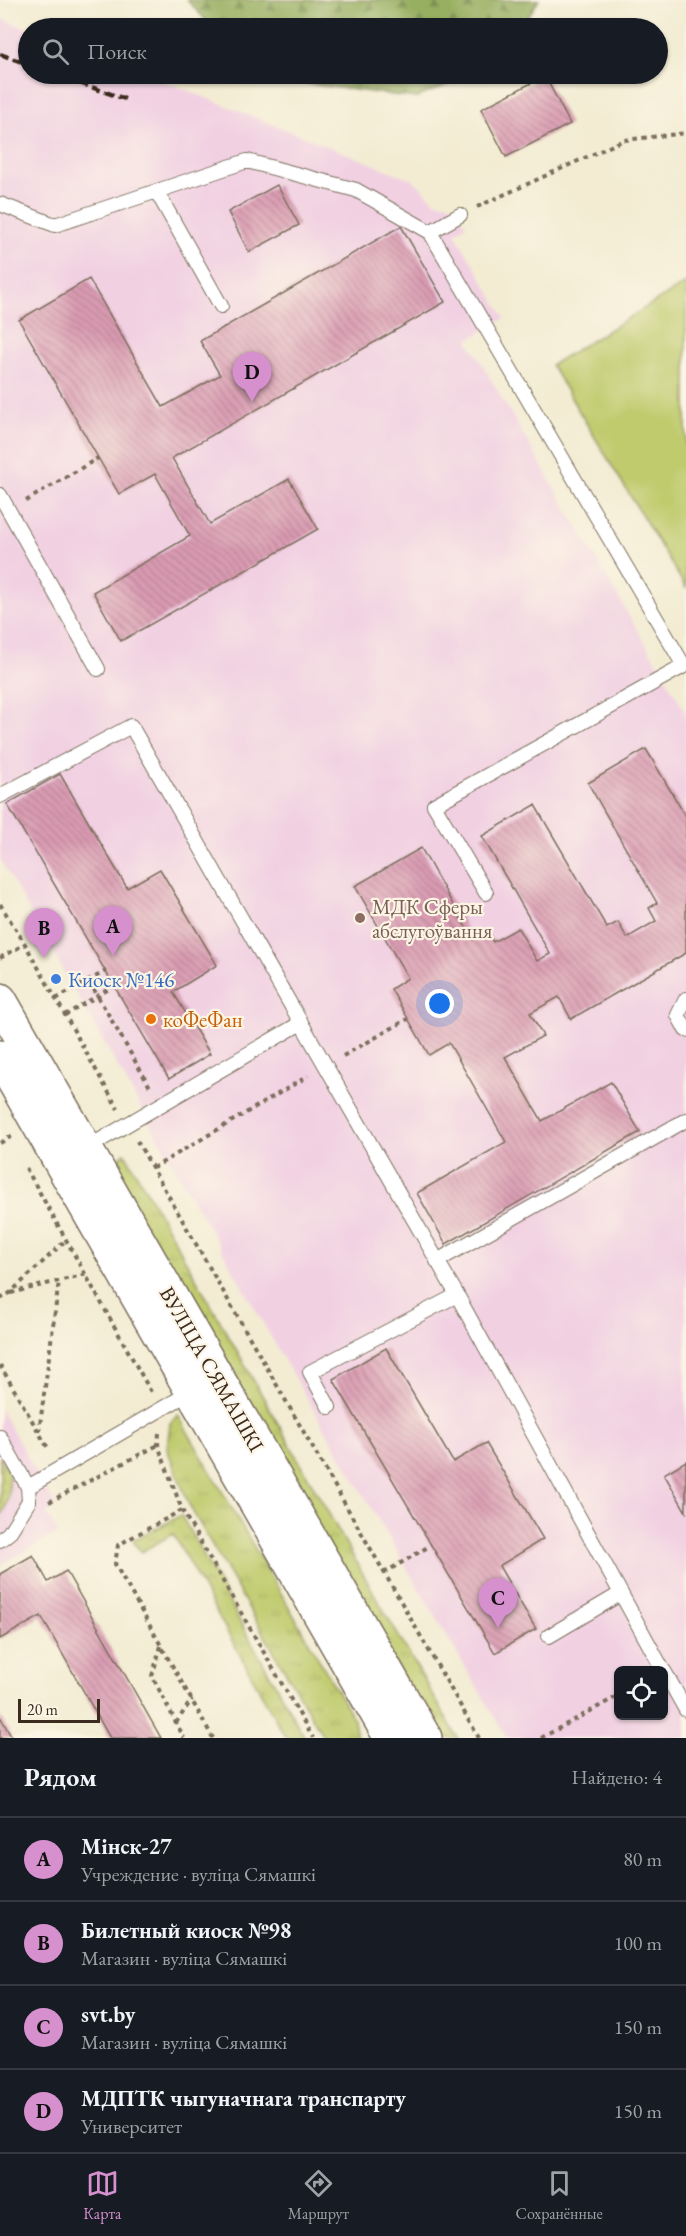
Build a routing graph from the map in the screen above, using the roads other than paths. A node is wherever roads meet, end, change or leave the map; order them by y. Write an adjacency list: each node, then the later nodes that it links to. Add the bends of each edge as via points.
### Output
1 (157, 192): 2 (lane, via 55,225); 4 (lane, via 247,161 356,190); 5 (lane)
2 (0, 204)
3 (460, 214): 4 (lane)
4 (430, 232): 7 (lane)
5 (221, 306)
6 (0, 495): 8 (lane)
7 (685, 668): 10 (lane, via 434,805)
8 (98, 669)
9 (0, 796): 13 (lane, via 131,726)
10 (486, 893)
11 (686, 999): 14 (lane, via 678,1015)
12 (0, 1000): 17 (main road, ВУЛІЦА СЯМАШКІ)
13 (301, 1023): 17 (lane); 18 (lane)
14 (686, 1030)
15 (0, 1057): 20 (main road, ВУЛІЦА СЯМАШКІ, via 118,1266)
16 (686, 1120): 18 (lane)
17 (85, 1149): 20 (main road, ВУЛІЦА СЯМАШКІ)
18 (437, 1262): 19 (lane)
19 (456, 1294): 21 (lane, via 310,1372); 25 (lane)
20 (204, 1384): 23 (lane); 30 (main road, ВУЛІЦА СЯМАШКІ)
21 (329, 1407)
22 (0, 1437): 23 (lane)
23 (28, 1487): 24 (lane, via 28,1501 20,1518)
24 (0, 1540)
25 (620, 1594): 26 (lane); 27 (lane)
26 (549, 1636)
27 (660, 1666)
28 (668, 1679): 29 (lane)
29 (686, 1710)
30 (406, 1734)

